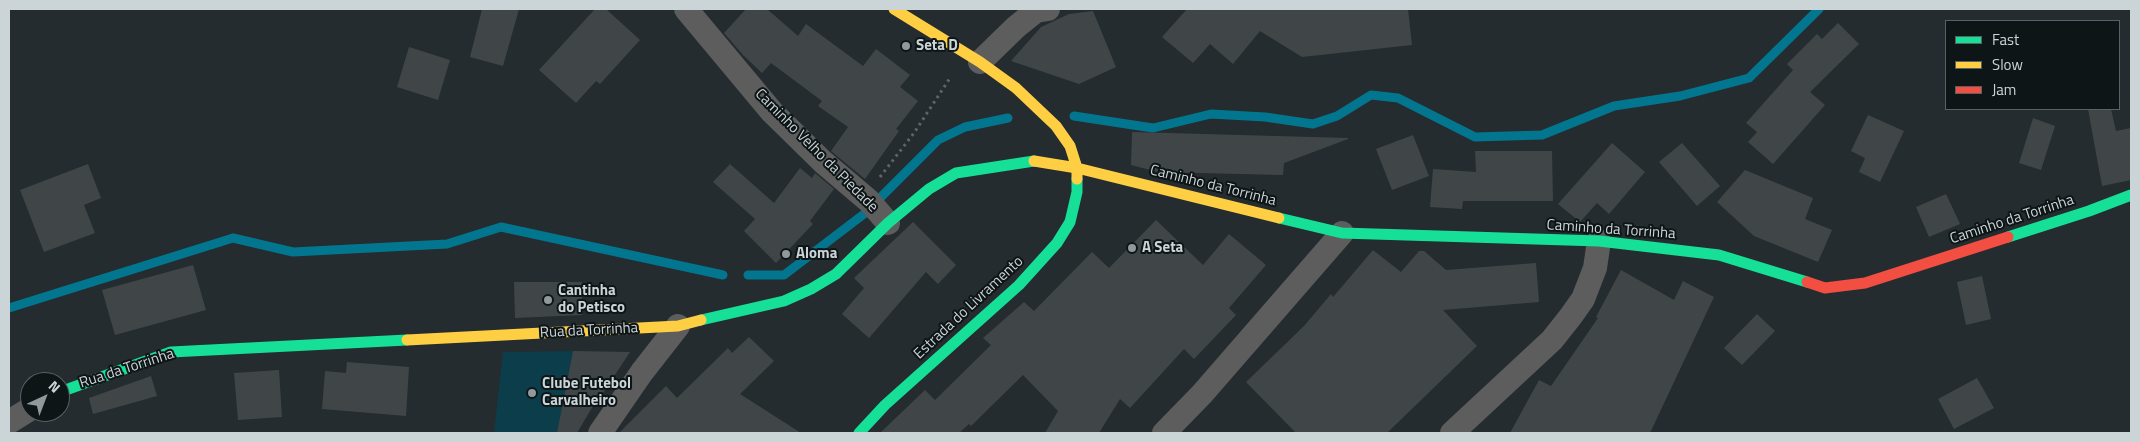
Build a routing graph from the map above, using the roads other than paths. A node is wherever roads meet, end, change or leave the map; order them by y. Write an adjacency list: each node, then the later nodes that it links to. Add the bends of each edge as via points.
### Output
1 (686, 9): 7 (street, Caminho Velho da Piedade, via 772,112 867,199)
2 (894, 9): 4 (street, Estrada do Livramento)
3 (1048, 9): 4 (street, via 1036,11)
4 (973, 58): 5 (street, Estrada do Livramento, via 1016,88 1056,126 1070,146)
5 (1077, 168): 7 (street, Rua da Torrinha, via 1037,161 956,173 928,189); 8 (street, Caminho da Torrinha); 15 (street, Estrada do Livramento, via 1077,192 1070,222 1057,243 1019,286)
6 (2131, 195): 9 (street, Caminho da Torrinha, via 2089,212 1865,283 1825,288 1719,255)
7 (888, 223): 10 (street, Rua da Torrinha, via 836,274 811,289 784,301)
8 (1342, 233): 9 (street, Caminho da Torrinha); 16 (street)
9 (1599, 241): 17 (street, via 1595,268 1583,299 1571,316 1552,340)
10 (678, 326): 11 (street, Rua da Torrinha, via 170,352); 14 (street)
11 (70, 388)
12 (20, 415): 13 (street)
13 (9, 422)
14 (600, 433)
15 (858, 433)
16 (1164, 433)
17 (1452, 433)

